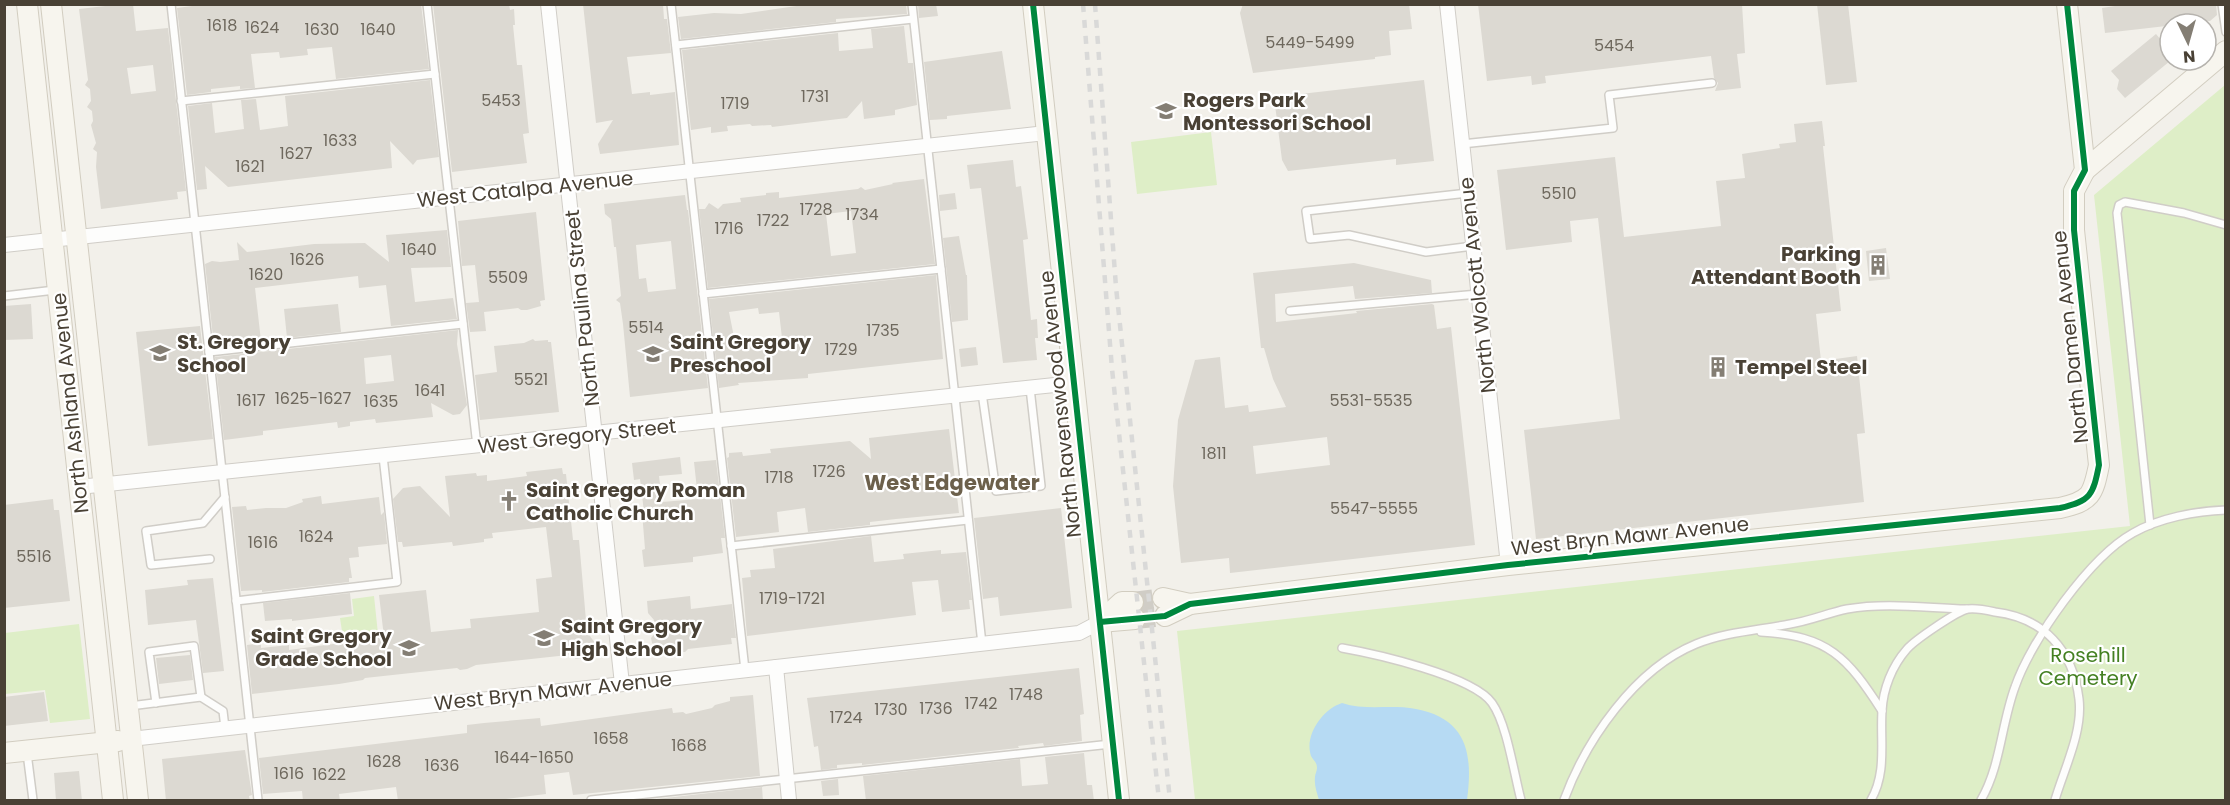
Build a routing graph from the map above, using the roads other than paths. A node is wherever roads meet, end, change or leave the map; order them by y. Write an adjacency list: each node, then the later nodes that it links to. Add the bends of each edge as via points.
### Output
1 (27, 4): 30 (street, North Ashland Avenue)
2 (51, 4): 29 (street, North Ashland Avenue)
3 (171, 4): 18 (lane)
4 (427, 4): 16 (lane)
5 (548, 4): 24 (street, North Paulina Street)
6 (671, 4): 14 (lane)
7 (912, 4): 12 (lane)
8 (1033, 4): 19 (street, North Ravenswood Avenue)
9 (1448, 4): 20 (street, North Wolcott Avenue)
10 (2067, 4): 22 (street, North Damen Avenue)
11 (2222, 4): 13 (lane)
12 (913, 19): 14 (lane); 21 (lane)
13 (2226, 32)
14 (676, 45): 23 (lane)
15 (2226, 51): 22 (street)
16 (435, 74): 18 (lane); 26 (lane)
17 (1712, 83): 20 (lane, via 1609,95 1613,128)
18 (181, 101): 27 (lane)
19 (1046, 133): 21 (street, West Catalpa Avenue); 41 (street, North Ravenswood Avenue)
20 (1462, 144): 25 (street, North Wolcott Avenue)
21 (927, 146): 23 (street, West Catalpa Avenue); 33 (lane)
22 (2085, 170): 52 (street, North Damen Avenue, via 2074,190 2074,230 2099,465)
23 (690, 171): 24 (street, West Catalpa Avenue); 35 (lane)
24 (568, 184): 26 (street, West Catalpa Avenue); 46 (street, North Paulina Street)
25 (1467, 193): 32 (street, North Wolcott Avenue); 32 (lane, via 1306,211 1310,239 1349,235 1426,252)
26 (449, 197): 27 (street, West Catalpa Avenue); 39 (lane)
27 (195, 225): 29 (street, West Catalpa Avenue); 40 (lane)
28 (2226, 225): 56 (lane, via 2184,213 2125,202 2119,205)
29 (76, 238): 30 (street, West Catalpa Avenue); 50 (street, North Ashland Avenue)
30 (52, 240): 31 (street, West Catalpa Avenue); 34 (street, North Ashland Avenue)
31 (4, 245)
32 (1473, 246): 36 (street, North Wolcott Avenue)
33 (941, 269): 35 (lane); 44 (lane)
34 (58, 290): 37 (lane); 51 (street, North Ashland Avenue)
35 (704, 294): 45 (lane)
36 (1478, 294): 38 (lane); 59 (street, North Wolcott Avenue)
37 (4, 296)
38 (1290, 311)
39 (463, 324): 40 (lane); 47 (lane)
40 (209, 351): 49 (lane)
41 (1074, 383): 42 (street, West Gregory Street); 64 (street, North Ravenswood Avenue)
42 (1030, 388): 43 (street, West Gregory Street); 43 (lane, via 1041,486 996,491)
43 (982, 393): 44 (street, West Gregory Street)
44 (955, 396): 45 (street, West Gregory Street); 55 (lane)
45 (717, 421): 46 (street, West Gregory Street); 57 (lane)
46 (596, 434): 47 (street, West Gregory Street); 71 (street, North Paulina Street)
47 (477, 446): 48 (street, West Gregory Street)
48 (383, 456): 49 (street, West Gregory Street); 60 (lane, via 397,582)
49 (222, 473): 50 (street, West Gregory Street); 53 (lane)
50 (104, 485): 51 (street, West Gregory Street); 74 (street, North Ashland Avenue)
51 (79, 487): 79 (street, North Ashland Avenue)
52 (2094, 489): 59 (street, West Bryn Mawr Avenue, via 2080,504 2060,508)
53 (225, 497): 58 (lane, via 203,523 146,531 152,565); 60 (lane)
54 (2226, 510): 56 (lane)
55 (968, 520): 57 (lane); 67 (lane)
56 (2150, 525): 65 (lane, via 2132,533 2095,564)
57 (731, 546): 70 (lane)
58 (210, 559)
59 (1508, 565): 61 (street, West Bryn Mawr Avenue)
60 (236, 601): 76 (lane)
61 (1164, 607)
62 (1966, 609): 65 (lane, via 2002,612); 66 (lane, via 1872,606); 75 (lane, via 1908,648 1885,688)
63 (1134, 610): 64 (street, West Bryn Mawr Avenue, via 1122,602)
64 (1100, 622): 67 (street, West Bryn Mawr Avenue, via 1079,633); 80 (street, North Ravenswood Avenue)
65 (2044, 629): 94 (lane, via 2015,686 1997,763); 95 (lane, via 2065,656 2079,699 2074,740)
66 (1750, 632): 75 (lane, via 1787,634 1829,649 1851,668); 92 (lane, via 1697,643 1643,678 1603,728)
67 (982, 644): 69 (street, West Bryn Mawr Avenue)
68 (1342, 648): 91 (lane, via 1419,667 1484,694 1499,717)
69 (776, 667): 70 (street, West Bryn Mawr Avenue); 83 (street)
70 (745, 670): 71 (street, West Bryn Mawr Avenue)
71 (622, 684): 76 (street, West Bryn Mawr Avenue)
72 (201, 697): 73 (lane); 73 (lane, via 194,646 149,652); 77 (lane, via 223,711)
73 (156, 703): 74 (lane)
74 (128, 706): 78 (street, North Ashland Avenue)
75 (1881, 711): 93 (lane, via 1881,772)
76 (250, 725): 77 (street, West Bryn Mawr Avenue); 87 (lane)
77 (225, 728): 78 (street, West Bryn Mawr Avenue)
78 (131, 739): 79 (street, West Bryn Mawr Avenue); 86 (street, North Ashland Avenue)
79 (107, 742): 81 (street, West Bryn Mawr Avenue); 85 (street, North Ashland Avenue)
80 (1113, 744): 83 (lane); 90 (street, North Ravenswood Avenue)
81 (27, 750): 82 (street, West Bryn Mawr Avenue); 84 (lane)
82 (4, 753)
83 (787, 779): 88 (lane); 89 (street)
84 (33, 801)
85 (113, 801)
86 (138, 801)
87 (258, 801)
88 (591, 801)
89 (789, 801)
90 (1119, 801)
91 (1521, 801)
92 (1564, 801)
93 (1871, 801)
94 (1981, 801)
95 (2055, 801)

